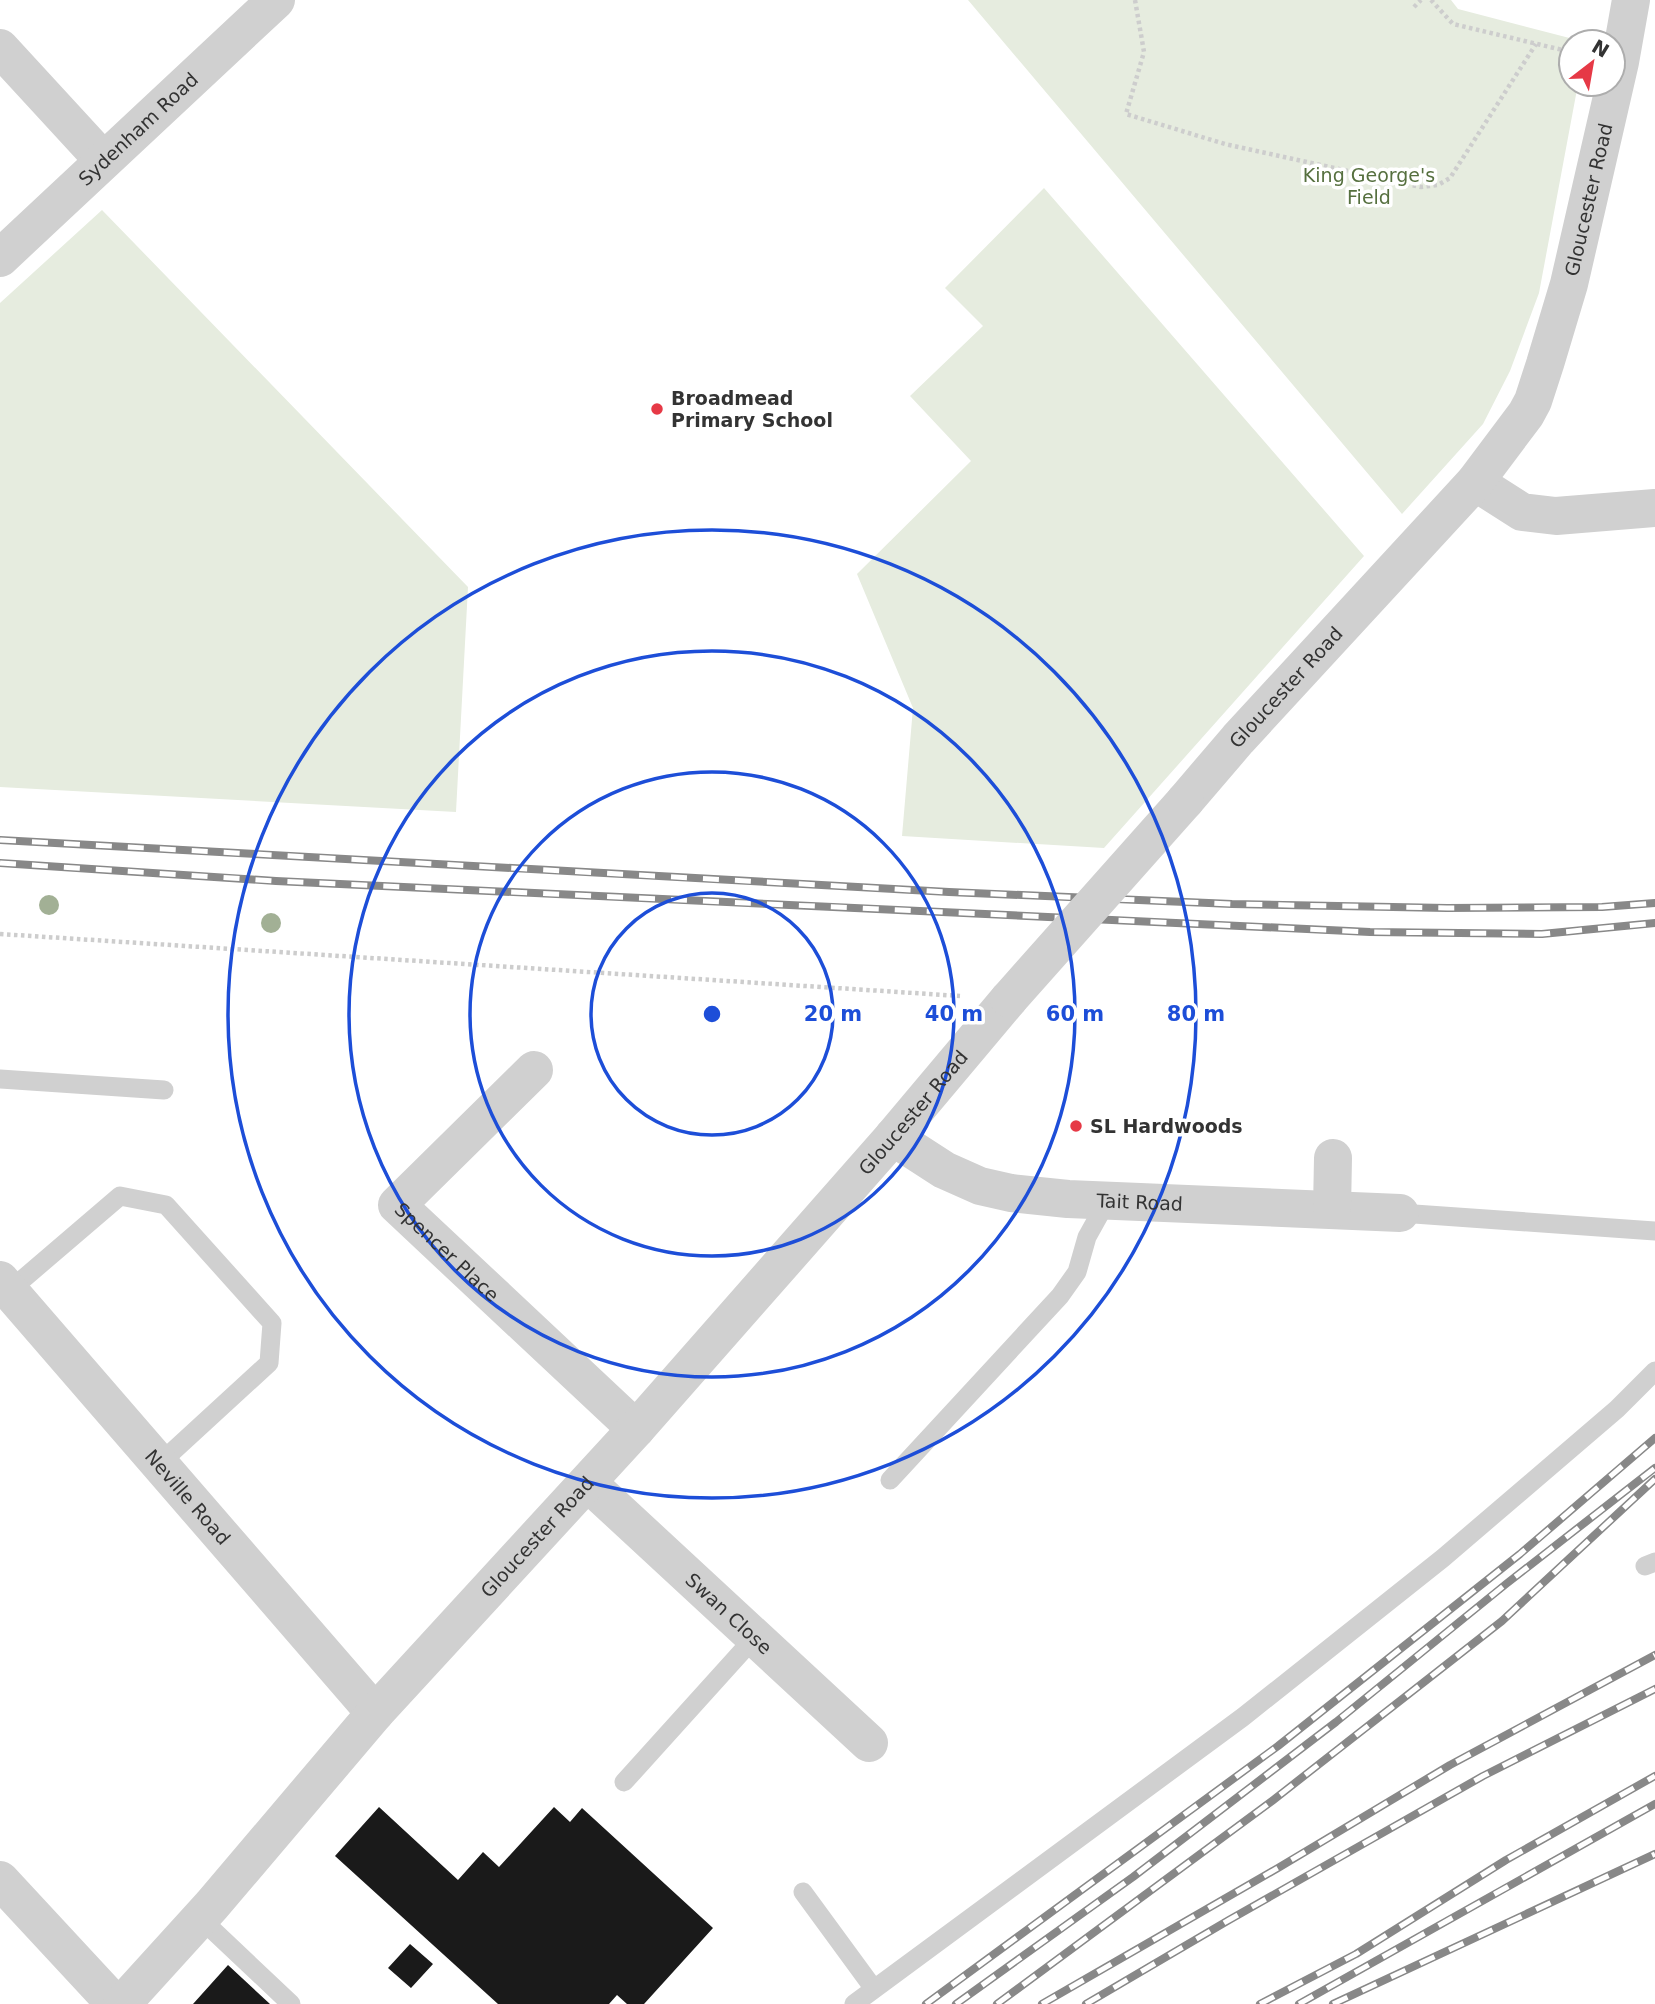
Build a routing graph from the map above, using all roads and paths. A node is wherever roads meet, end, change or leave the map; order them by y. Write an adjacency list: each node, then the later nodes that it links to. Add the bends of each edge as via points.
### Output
1 (276, 0): 10 (street, Sydenham Road)
2 (1135, 0): 7 (path, via 1144,52 1126,114 1226,144 1421,187 1450,178)
3 (1421, 0): 5 (path)
4 (1431, 0): 7 (path, via 1453,24)
5 (1414, 7)
6 (1638, 10): 12 (street, Gloucester Road, via 1620,62 1569,284 1533,401)
7 (1536, 44): 9 (path)
8 (0, 48): 10 (street)
9 (1557, 49)
10 (103, 160): 11 (street, Sydenham Road)
11 (0, 258)
12 (1475, 482): 13 (street, via 1522,512 1556,516); 15 (street, Gloucester Road, bridge, via 1238,739)
13 (1655, 509)
14 (0, 934): 15 (path)
15 (1009, 999): 19 (street, Gloucester Road)
16 (534, 1070): 27 (street, Spencer Place, via 397,1205)
17 (0, 1079): 18 (lane)
18 (164, 1090)
19 (893, 1137): 21 (street, Tait Road, via 944,1170 980,1186); 27 (street, Gloucester Road)
20 (1333, 1158): 22 (street)
21 (1107, 1201): 22 (street, Tait Road); 29 (lane, via 1087,1237 1077,1272 1060,1296)
22 (1332, 1209): 23 (street, Tait Road)
23 (1400, 1213): 24 (lane)
24 (1655, 1231)
25 (5, 1285): 28 (street, Neville Road); 28 (lane, via 120,1196 166,1205 272,1323 269,1363)
26 (1655, 1371): 38 (lane, via 1443,1559 1243,1717)
27 (636, 1429): 30 (street, Gloucester Road)
28 (159, 1464): 32 (street, Neville Road)
29 (890, 1480)
30 (588, 1483): 31 (street, Swan Close); 32 (street, Gloucester Road)
31 (755, 1637): 33 (street, Swan Close); 34 (lane)
32 (375, 1713): 37 (street, Gloucester Road)
33 (870, 1743)
34 (624, 1782)
35 (0, 1880): 39 (street)
36 (803, 1892): 38 (lane)
37 (200, 1918): 39 (street, Gloucester Road); 40 (lane)
38 (874, 1989): 41 (lane)
39 (127, 2002)
40 (291, 2004)
41 (854, 2004)

